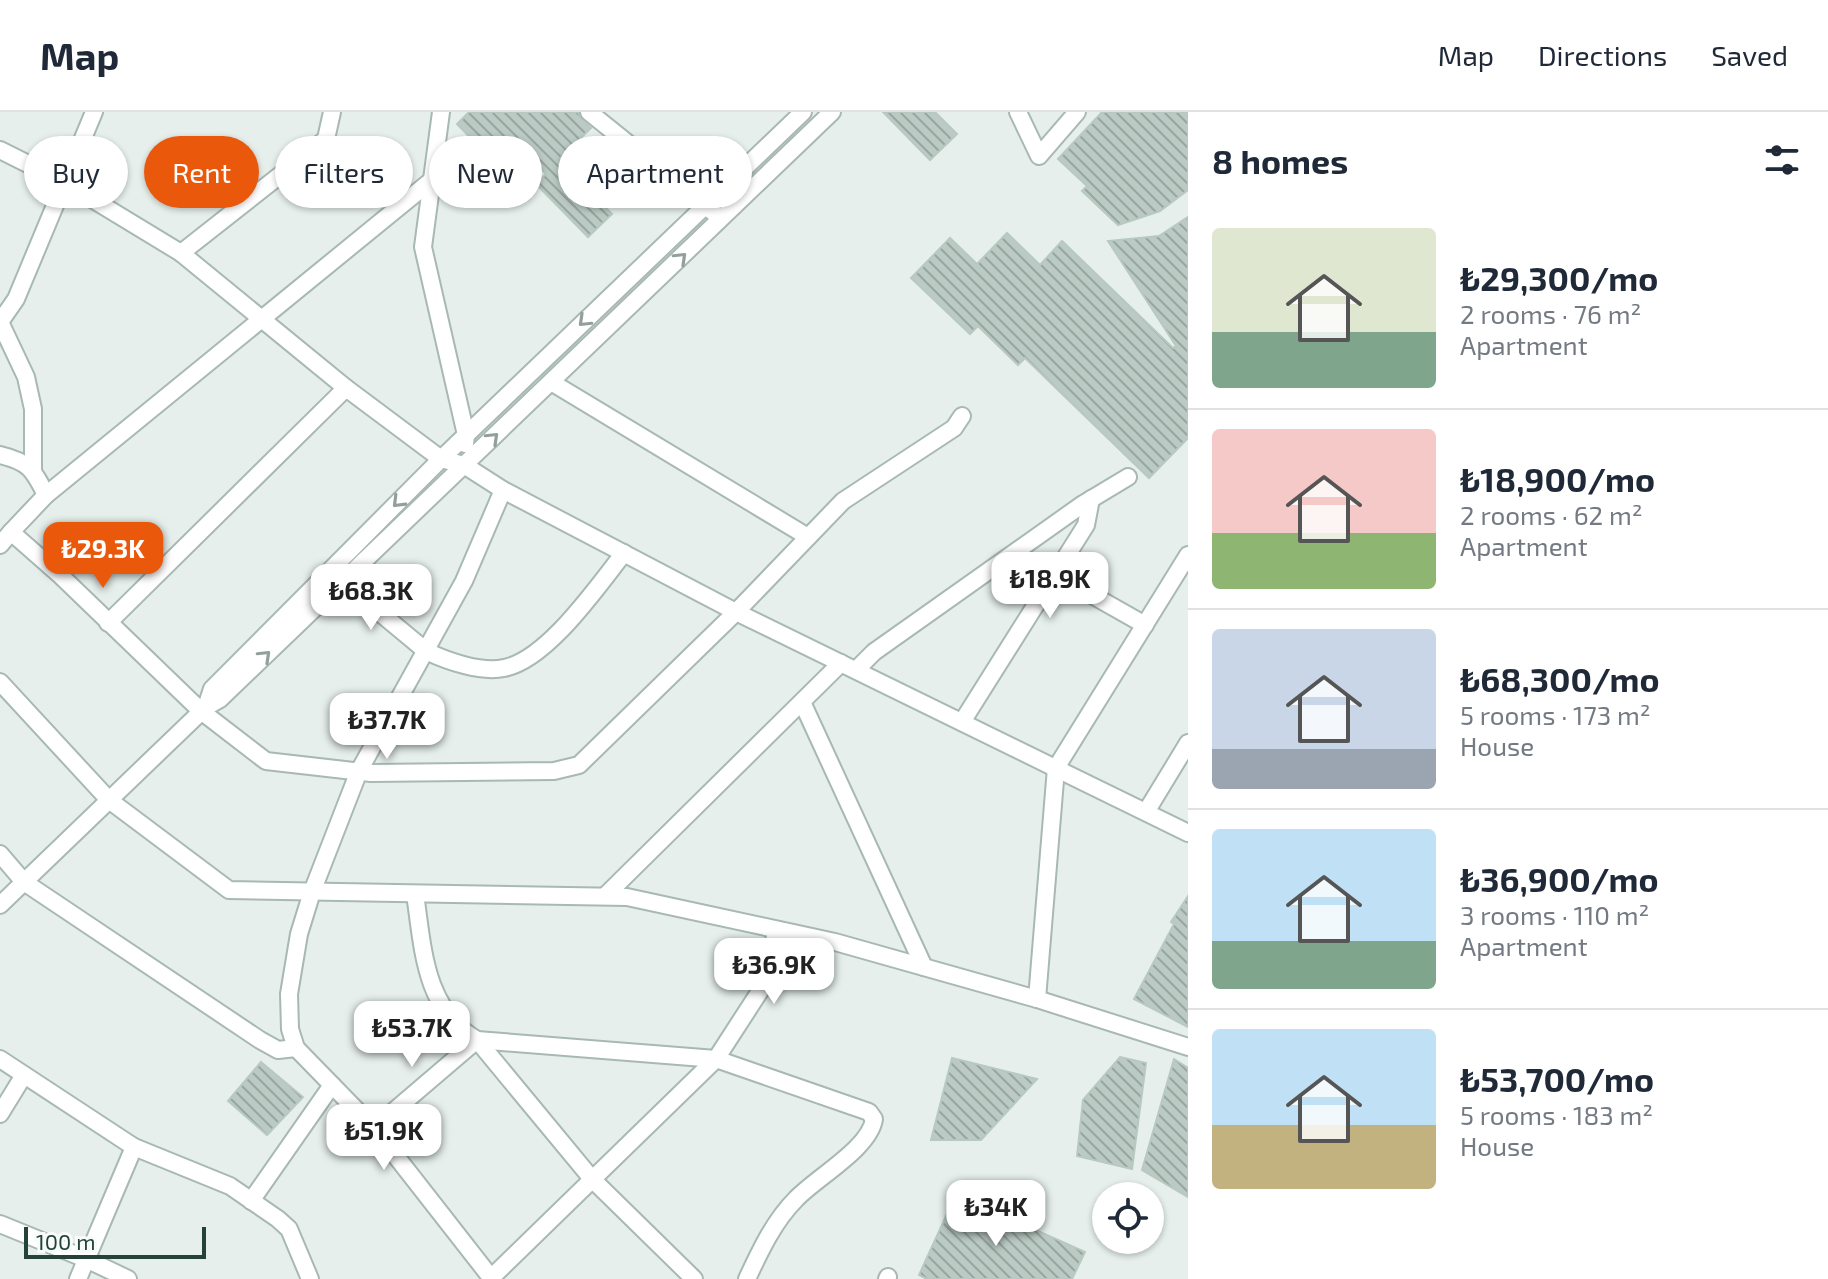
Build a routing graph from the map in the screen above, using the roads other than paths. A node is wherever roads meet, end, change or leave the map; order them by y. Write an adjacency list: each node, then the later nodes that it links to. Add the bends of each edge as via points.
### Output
1 (94, 112): 10 (street)
2 (332, 112): 24 (street, via 326,139)
3 (441, 112): 11 (street)
4 (589, 112): 12 (street)
5 (776, 112): 9 (street)
6 (832, 112): 13 (street)
7 (1018, 112): 8 (street, via 1039,156)
8 (1077, 112)
9 (797, 118): 13 (street); 15 (street)
10 (84, 136)
11 (438, 136)
12 (619, 136)
13 (807, 137): 23 (street)
14 (0, 150): 16 (street)
15 (752, 161)
16 (24, 162)
17 (429, 182): 25 (street)
18 (429, 202): 30 (street, via 423,247)
19 (53, 208): 26 (street, via 16,299)
20 (107, 208): 24 (street)
21 (702, 208): 30 (street, one-way to 30)
22 (708, 208): 23 (street)
23 (721, 219): 27 (street, one-way to 23)
24 (181, 253): 25 (street)
25 (263, 320): 28 (street); 37 (street)
26 (0, 322): 34 (street, via 26,377 33,409)
27 (551, 382): 33 (street, one-way to 27); 39 (street)
28 (346, 388): 32 (street); 46 (street)
29 (962, 416): 39 (street, via 954,428 843,501)
30 (466, 435): 32 (street); 33 (street)
31 (0, 455): 34 (street)
32 (441, 459): 33 (street); 52 (street, one-way to 52, via 212,689)
33 (464, 465): 36 (street); 44 (street)
34 (33, 469): 37 (street)
35 (1128, 477): 38 (street)
36 (503, 490): 41 (street); 48 (street, via 464,581)
37 (46, 495): 40 (street)
38 (1091, 499): 43 (street, via 1086,525); 49 (street)
39 (808, 537): 45 (street)
40 (6, 538): 46 (street, via 60,575)
41 (624, 553): 45 (street); 48 (street, via 567,624 517,664 488,669)
42 (1188, 555): 47 (street)
43 (1055, 574): 47 (street); 53 (street)
44 (343, 582): 48 (street); 52 (street, one-way to 44)
45 (736, 612): 49 (street); 56 (street, via 579,765 554,771)
46 (108, 623): 52 (street)
47 (1145, 625): 55 (street)
48 (426, 651): 56 (street)
49 (848, 667): 51 (street); 53 (street)
50 (0, 682): 57 (street)
51 (802, 702): 64 (street); 67 (street)
52 (204, 709): 56 (street, via 266,761); 57 (street)
53 (962, 722): 55 (street)
54 (1188, 743): 58 (street)
55 (1056, 768): 58 (street); 68 (street)
56 (359, 771): 62 (street)
57 (109, 800): 61 (street); 62 (street, via 229,890)
58 (1146, 812): 59 (street)
59 (1188, 833)
60 (0, 854): 61 (street)
61 (24, 882): 65 (street); 71 (street, via 260,1040 278,1050)
62 (312, 892): 63 (street); 71 (street, via 289,994)
63 (415, 894): 64 (street); 69 (street, via 428,978 447,1012)
64 (605, 896): 66 (street)
65 (0, 905)
66 (777, 930): 67 (street); 73 (street, via 760,991)
67 (924, 967): 68 (street)
68 (1037, 999): 70 (street)
69 (477, 1040): 73 (street); 77 (street); 79 (street)
70 (1188, 1047)
71 (296, 1048): 75 (street)
72 (0, 1059): 74 (street)
73 (716, 1059): 79 (street); 88 (street, via 869,1112 874,1119 873,1129 846,1158 795,1200 765,1241)
74 (24, 1075): 76 (street); 78 (street)
75 (332, 1085): 77 (street); 80 (street)
76 (0, 1114)
77 (374, 1128): 83 (street)
78 (134, 1147): 80 (street, via 230,1186); 82 (street)
79 (592, 1179): 83 (street); 87 (street)
80 (251, 1201): 86 (street, via 289,1229)
81 (0, 1224): 82 (street)
82 (86, 1259): 84 (street); 85 (street)
83 (492, 1278)
84 (78, 1279)
85 (128, 1279)
86 (310, 1279)
87 (694, 1279)
88 (747, 1279)

